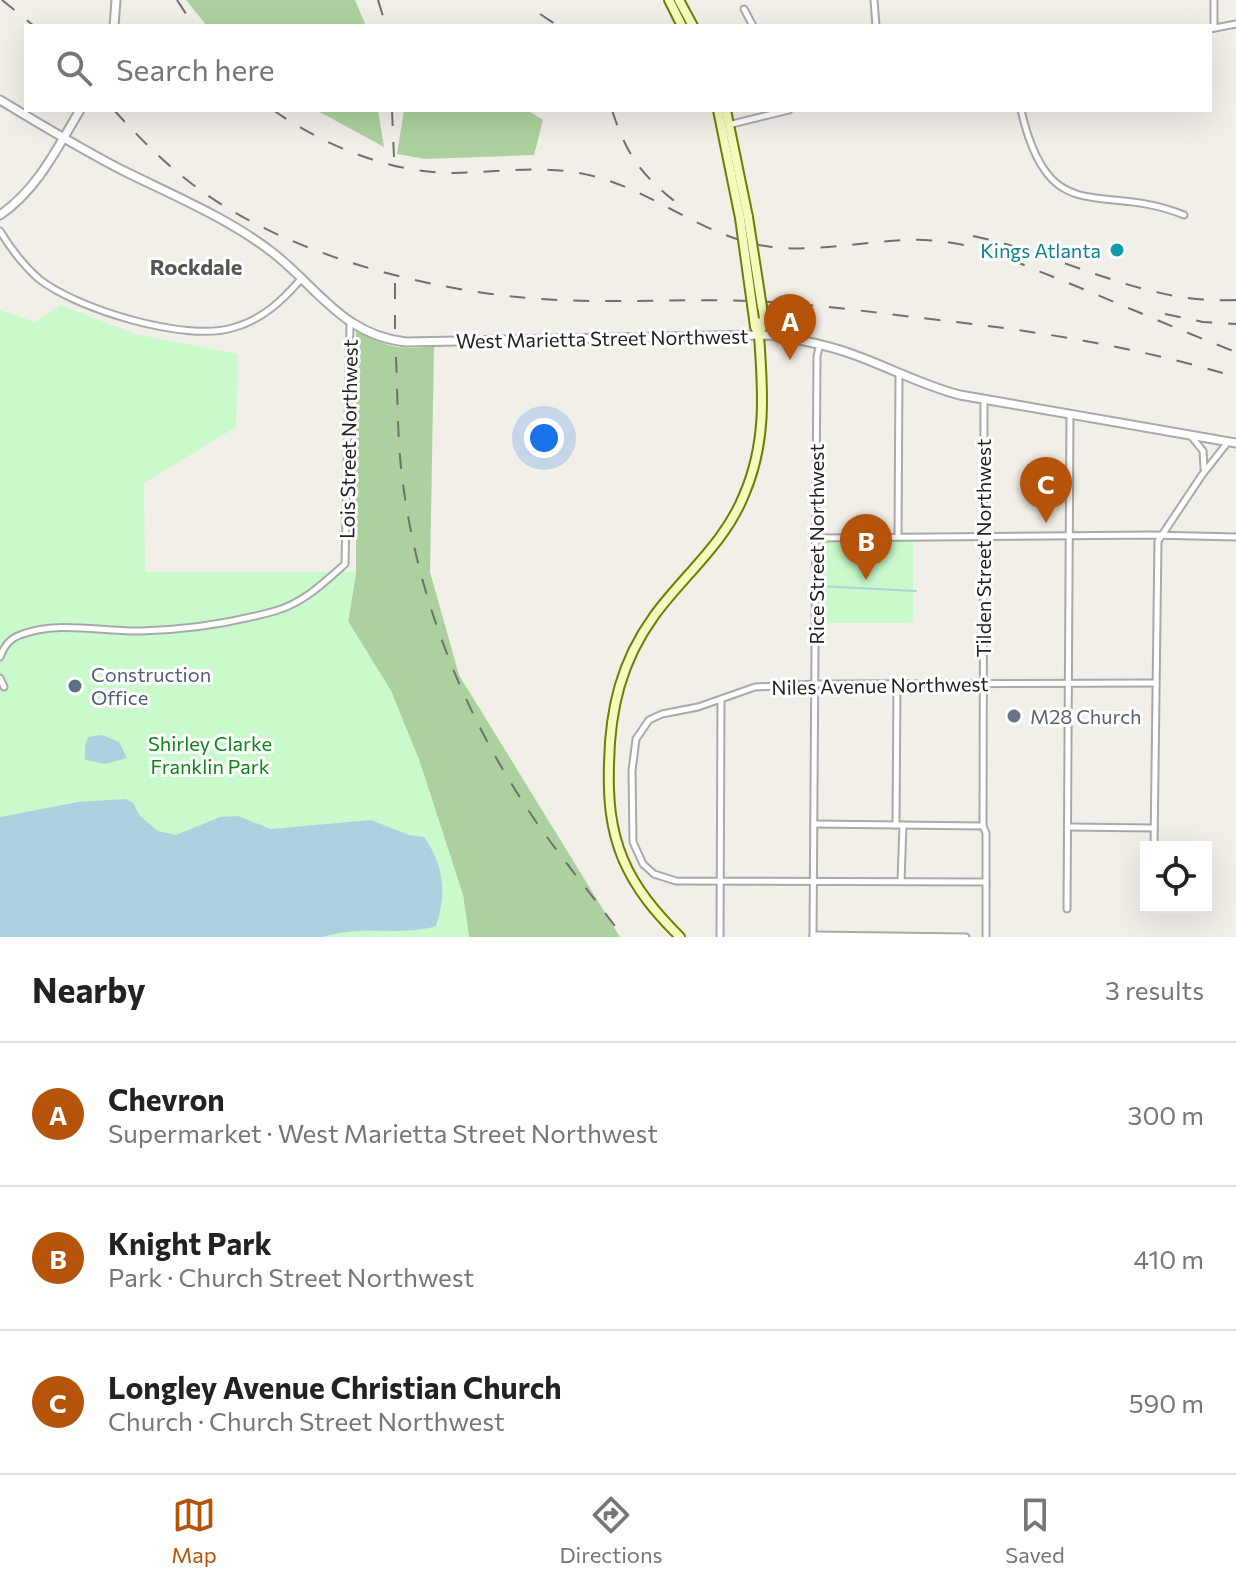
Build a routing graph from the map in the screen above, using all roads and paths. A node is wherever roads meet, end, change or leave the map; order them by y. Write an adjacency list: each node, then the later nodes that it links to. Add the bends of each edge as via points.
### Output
1 (116, 0): 7 (street)
2 (669, 0): 8 (main road)
3 (679, 0): 9 (main road)
4 (874, 0): 11 (street)
5 (1214, 0): 13 (street)
6 (744, 9): 10 (street)
7 (114, 24)
8 (681, 24)
9 (692, 24)
10 (752, 24)
11 (876, 24)
12 (1236, 24): 13 (street)
13 (1212, 28)
14 (0, 100): 21 (street, West Marietta Street Northwest)
15 (79, 112): 21 (street)
16 (719, 112): 20 (main road)
17 (726, 112): 20 (main road)
18 (781, 112): 20 (street)
19 (1022, 112): 23 (street, via 1035,156 1063,187 1088,198 1159,206)
20 (726, 126): 27 (main road, bridge)
21 (63, 137): 22 (street, via 24,196); 25 (street, West Marietta Street Northwest, via 232,226)
22 (0, 215)
23 (1184, 215)
24 (0, 231): 25 (street, via 24,264 59,293 179,331 213,332 246,324 275,306)
25 (301, 279): 26 (street, West Marietta Street Northwest)
26 (350, 324): 27 (street, West Marietta Street Northwest, via 406,342); 41 (street, Lois Street Northwest, via 345,564 317,590 278,611 141,631 72,627 32,632 17,636)
27 (759, 335): 28 (street, West Marietta Street Northwest); 62 (main road, via 763,416 755,468 726,528 636,643 619,684 610,728 610,805 623,859 652,907)
28 (820, 344): 29 (street, West Marietta Street Northwest); 40 (street, Rice Street Northwest)
29 (899, 373): 30 (street, West Marietta Street Northwest, via 942,391); 38 (street)
30 (984, 399): 31 (street, West Marietta Street Northwest); 36 (street, Tilden Street Northwest)
31 (1070, 414): 32 (street, West Marietta Street Northwest); 35 (street)
32 (1190, 435): 33 (street, West Marietta Street Northwest); 34 (street, via 1205,457)
33 (1232, 442): 34 (street)
34 (1202, 475): 37 (street)
35 (1070, 535): 36 (street); 37 (street); 43 (street)
36 (984, 536): 38 (street); 47 (street, Tilden Street Northwest)
37 (1160, 536): 39 (street); 44 (street)
38 (898, 537): 40 (street)
39 (1236, 537)
40 (816, 538): 45 (street, Rice Street Northwest)
41 (0, 657)
42 (0, 678): 48 (street)
43 (1069, 683): 44 (street, Niles Avenue Northwest); 47 (street, Niles Avenue Northwest); 53 (street)
44 (1155, 683): 54 (street)
45 (815, 684): 46 (street, Niles Avenue Northwest); 49 (street, Niles Avenue Northwest, via 755,687); 50 (street, Rice Street Northwest)
46 (897, 684): 47 (street, Niles Avenue Northwest); 51 (street)
47 (982, 684): 52 (street, Tilden Street Northwest)
48 (4, 687)
49 (721, 699): 56 (street); 56 (street, Niles Avenue Northwest, via 649,720 636,739 632,771 633,842 643,864 668,880)
50 (814, 824): 51 (street); 57 (street, Rice Street Northwest)
51 (899, 825): 52 (street); 58 (street)
52 (983, 826): 59 (street, Tilden Street Northwest)
53 (1068, 827): 54 (street); 60 (street)
54 (1154, 828): 55 (street)
55 (1154, 841)
56 (721, 880): 57 (street, Niles Avenue Northwest); 63 (street)
57 (813, 880): 58 (street, Niles Avenue Northwest); 61 (street, Rice Street Northwest)
58 (901, 881): 59 (street, Niles Avenue Northwest)
59 (986, 882): 65 (street, Tilden Street Northwest)
60 (1067, 909)
61 (813, 936): 64 (street)
62 (680, 937)
63 (720, 937)
64 (966, 937)
65 (986, 937)

